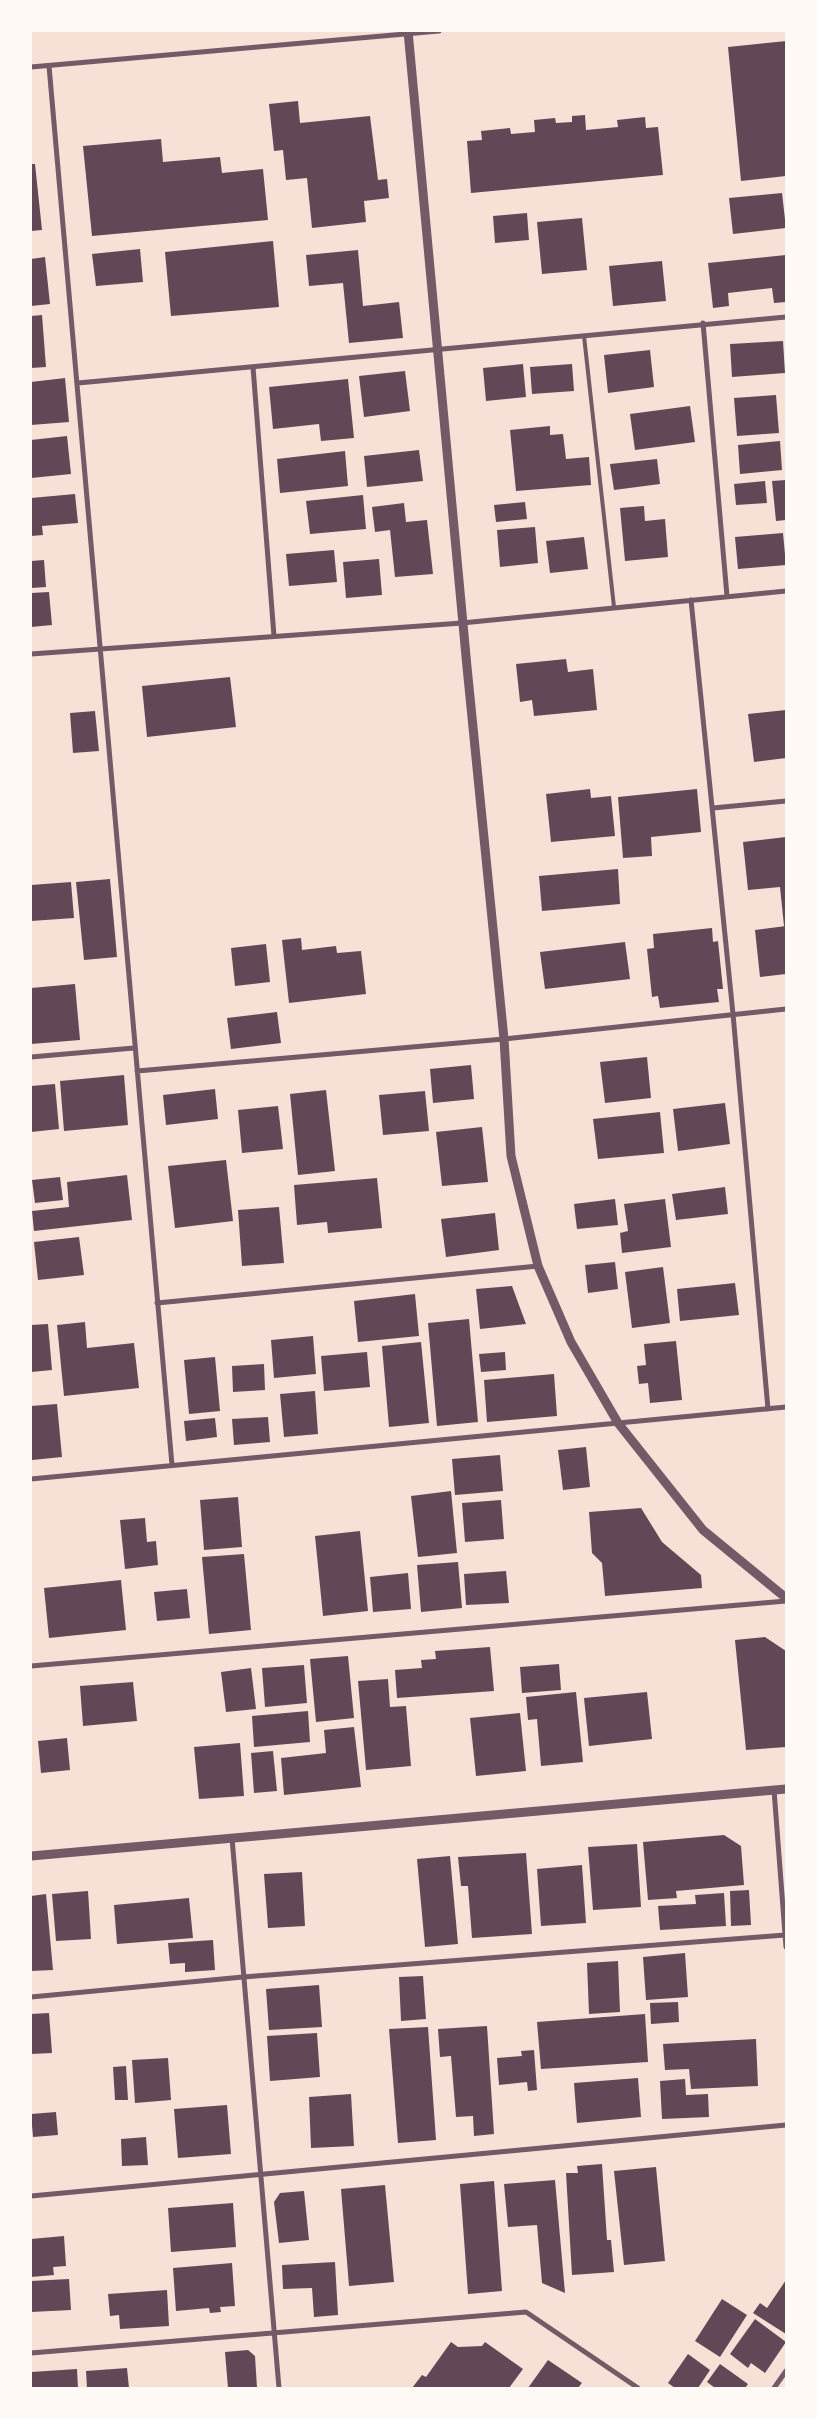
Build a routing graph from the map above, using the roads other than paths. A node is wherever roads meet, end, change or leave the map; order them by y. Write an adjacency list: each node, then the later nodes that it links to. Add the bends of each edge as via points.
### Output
1 (438, 31): 2 (street)
2 (408, 33): 3 (street); 8 (street)
3 (49, 66): 4 (street); 10 (street)
4 (31, 67)
5 (786, 317): 6 (street)
6 (703, 323): 7 (street); 12 (street)
7 (584, 336): 8 (street); 14 (lane)
8 (438, 350): 9 (street); 15 (street)
9 (253, 367): 10 (street); 16 (street)
10 (78, 383): 17 (street)
11 (786, 591): 12 (street)
12 (727, 596): 13 (street)
13 (691, 600): 14 (street); 20 (street)
14 (614, 608): 15 (street)
15 (462, 623): 16 (street); 23 (street)
16 (274, 636): 17 (street)
17 (98, 649): 18 (street); 24 (street)
18 (31, 654)
19 (786, 801): 20 (street)
20 (713, 808): 22 (street)
21 (786, 1009): 22 (street)
22 (733, 1014): 23 (street); 30 (street)
23 (504, 1038): 26 (street); 27 (street, via 512,1156)
24 (134, 1048): 25 (street); 26 (street)
25 (31, 1057)
26 (137, 1071): 28 (street)
27 (538, 1266): 28 (street); 31 (street, via 571,1342)
28 (157, 1304): 32 (street)
29 (786, 1407): 30 (street)
30 (768, 1409): 31 (street)
31 (618, 1423): 32 (street); 34 (street, via 703,1530)
32 (172, 1465): 33 (street)
33 (31, 1479)
34 (786, 1599): 35 (street)
35 (31, 1666)
36 (786, 1789): 37 (street)
37 (774, 1790): 38 (street); 40 (street)
38 (232, 1838): 39 (street); 42 (street)
39 (31, 1856)
40 (785, 1935): 41 (street); 42 (street)
41 (786, 1947)
42 (243, 1977): 43 (street); 45 (street)
43 (31, 1997)
44 (786, 2125): 45 (street)
45 (260, 2175): 46 (street); 47 (street)
46 (31, 2196)
47 (275, 2331): 48 (street); 50 (street); 51 (street, via 526,2312)
48 (31, 2353)
49 (786, 2371): 52 (street)
50 (279, 2388)
51 (638, 2388)
52 (774, 2388)

